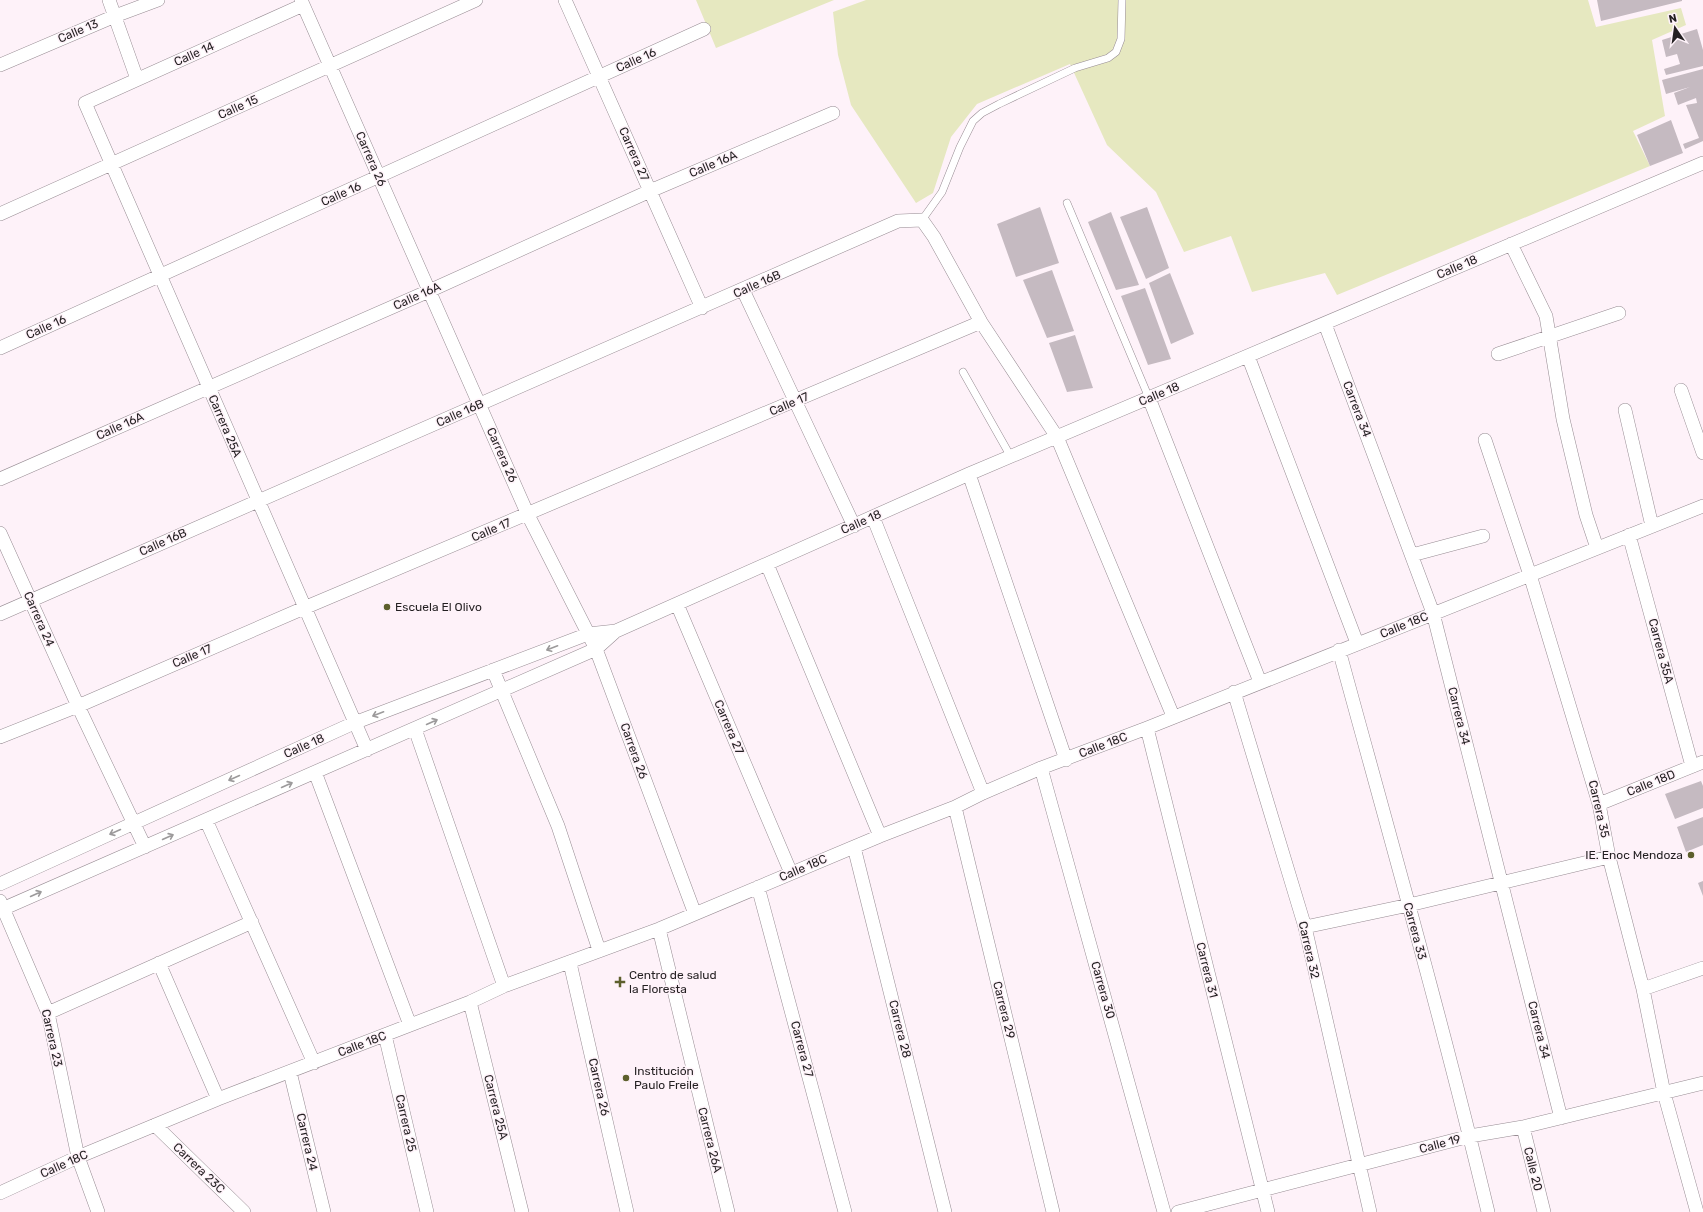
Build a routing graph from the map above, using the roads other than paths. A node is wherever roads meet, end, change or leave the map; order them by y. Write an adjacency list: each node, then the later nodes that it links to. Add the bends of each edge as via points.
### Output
1 (109, 0): 7 (street)
2 (158, 0): 7 (street, Calle 13)
3 (476, 0): 10 (street, Calle 15)
4 (565, 0): 11 (street, Carrera 27)
5 (1122, 0): 21 (lane, via 1121,39 1116,52 1108,58 1075,68 999,104 972,121 944,187)
6 (302, 2): 10 (street, Carrera 26); 12 (street, Calle 14)
7 (115, 16): 9 (street, Calle 13); 12 (street)
8 (704, 29): 11 (street, Calle 16)
9 (0, 65)
10 (330, 66): 16 (street, Calle 15); 17 (street, Carrera 26)
11 (599, 77): 17 (street, Calle 16); 18 (street, Carrera 27)
12 (137, 79): 13 (street, Calle 14)
13 (84, 103): 16 (street, Carrera 25A)
14 (833, 113): 18 (street, Calle 16A)
15 (1703, 163): 22 (street, Calle 18)
16 (111, 164): 20 (street, Calle 15); 23 (street, Carrera 25A)
17 (379, 177): 23 (street, Calle 16); 25 (street, Carrera 26)
18 (650, 191): 25 (street, Calle 16A); 26 (street, Carrera 27)
19 (1067, 203): 37 (lane)
20 (0, 214)
21 (922, 220): 24 (street, Calle 16B, via 898,221); 28 (street, via 934,236)
22 (1511, 244): 29 (street, Calle 18); 30 (street, via 1546,316)
23 (160, 276): 31 (street, Calle 16); 35 (street, Carrera 25A)
24 (744, 290): 26 (street, Calle 16B); 38 (street)
25 (429, 291): 35 (street, Calle 16A); 39 (street, Carrera 26)
26 (702, 308): 39 (street, Calle 16B)
27 (1619, 313): 30 (street)
28 (980, 322): 38 (street, Calle 17); 41 (street)
29 (1325, 324): 33 (street, Calle 18); 57 (street, Carrera 34)
30 (1550, 337): 32 (street); 56 (street, via 1562,419)
31 (0, 348)
32 (1498, 354)
33 (1248, 356): 37 (street, Calle 18); 67 (street)
34 (963, 372): 44 (lane)
35 (208, 387): 46 (street, Calle 16A); 47 (street, Carrera 25A)
36 (1681, 390): 43 (street)
37 (1149, 398): 41 (street, Calle 18); 71 (street)
38 (795, 401): 49 (street, Calle 17); 51 (street)
39 (480, 405): 47 (street, Calle 16B); 49 (street, Carrera 26)
40 (1625, 410): 52 (street)
41 (1057, 437): 44 (street, Calle 18); 75 (street)
42 (1485, 440): 59 (street, Carrera 35)
43 (1703, 453)
44 (1011, 457): 45 (street, Calle 18)
45 (969, 474): 50 (street, Calle 18); 81 (street)
46 (0, 479)
47 (258, 501): 60 (street, Calle 16B); 62 (street, Carrera 25A)
48 (1703, 506): 52 (street, Calle 18C)
49 (528, 515): 62 (street, Calle 17); 66 (street, Carrera 26)
50 (873, 517): 51 (street, Calle 18); 85 (street)
51 (854, 526): 58 (street, Calle 18)
52 (1652, 526): 54 (street, Calle 18C)
53 (0, 533): 60 (street, Carrera 24)
54 (1629, 535): 56 (street, Calle 18C); 82 (street, Carrera 35A)
55 (1483, 536): 57 (street)
56 (1597, 548): 59 (street, Calle 18C)
57 (1412, 555): 63 (street, Carrera 34)
58 (767, 564): 61 (street, Calle 18); 90 (street)
59 (1530, 575): 63 (street, Calle 18C); 86 (street, Carrera 35)
60 (30, 600): 64 (street, Calle 16B); 74 (street, Carrera 24)
61 (677, 604): 65 (street, Calle 18); 94 (street, Carrera 27)
62 (304, 608): 74 (street, Calle 17); 76 (street, Carrera 25A)
63 (1434, 613): 67 (street, Calle 18C); 95 (street, Carrera 34)
64 (0, 614)
65 (616, 631): 66 (street, Calle 18); 68 (street, Calle 18)
66 (588, 634): 68 (street, Carrera 26); 70 (street, Calle 18, one-way to 70)
67 (1357, 643): 69 (street, Calle 18C)
68 (596, 649): 72 (street, Calle 18); 100 (street, Carrera 26)
69 (1339, 650): 71 (street, Calle 18C); 98 (street, Carrera 33)
70 (493, 670): 72 (street); 76 (street, Calle 18, one-way to 76)
71 (1260, 682): 73 (street, Calle 18C)
72 (501, 691): 78 (street, Calle 18, one-way to 72); 104 (street, via 558,826)
73 (1234, 692): 75 (street, Calle 18C); 102 (street, Carrera 32)
74 (78, 706): 79 (street, Calle 17); 89 (street, Carrera 24)
75 (1172, 716): 77 (street, Calle 18C)
76 (354, 723): 80 (street, Carrera 25A); 89 (street, Calle 18, one-way to 89)
77 (1146, 728): 81 (street, Calle 18C); 125 (street, Carrera 31)
78 (415, 729): 80 (street, Calle 18); 108 (street)
79 (0, 736)
80 (367, 750): 84 (street, Calle 18)
81 (1066, 760): 83 (street, Calle 18C)
82 (1698, 764): 86 (street, Calle 18D)
83 (1041, 768): 85 (street, Calle 18C); 137 (street, Carrera 30)
84 (315, 772): 88 (street, Calle 18, one-way to 84); 112 (street)
85 (983, 792): 87 (street, Calle 18C)
86 (1599, 804): 93 (street, Carrera 35)
87 (955, 807): 90 (street, Calle 18C); 136 (street, Carrera 29)
88 (206, 820): 91 (street, Calle 18, one-way to 88); 101 (street)
89 (134, 823): 91 (street, Carrera 24); 96 (street, Calle 18, one-way to 96)
90 (880, 836): 92 (street, Calle 18C)
91 (145, 847): 99 (street, Calle 18, one-way to 91)
92 (854, 847): 94 (street, Calle 18C); 135 (street, Carrera 28)
93 (1609, 857): 95 (street); 109 (street, Carrera 35)
94 (791, 873): 97 (street, Calle 18C)
95 (1502, 883): 98 (street); 119 (street, Carrera 34)
96 (0, 884)
97 (758, 887): 100 (street, Calle 18C); 134 (street, Carrera 27)
98 (1409, 905): 102 (street); 122 (street, Carrera 33)
99 (1, 907): 111 (street, Carrera 23)
100 (694, 914): 103 (street, Calle 18C)
101 (252, 922): 105 (street); 114 (street)
102 (1305, 927): 124 (street, Carrera 32)
103 (659, 929): 104 (street, Calle 18C); 133 (street, Carrera 26A)
104 (599, 950): 106 (street, Calle 18C)
105 (159, 963): 111 (street); 118 (street)
106 (570, 963): 108 (street, Calle 18C); 132 (street, Carrera 26)
107 (1703, 968): 109 (street)
108 (504, 986): 110 (street, Calle 18C)
109 (1643, 989): 117 (street, Carrera 35)
110 (470, 1002): 112 (street, Calle 18C); 131 (street, Carrera 25A)
111 (48, 1012): 123 (street, Carrera 23)
112 (410, 1025): 113 (street, Calle 18C)
113 (385, 1035): 114 (street, Calle 18C); 130 (street, Carrera 25)
114 (314, 1063): 115 (street, Calle 18C)
115 (290, 1072): 118 (street, Calle 18C); 129 (street, Carrera 24)
116 (1703, 1083): 117 (street, Calle 19)
117 (1664, 1093): 119 (street, Calle 19); 143 (street, Carrera 35)
118 (218, 1099): 120 (street, Calle 18C)
119 (1561, 1118): 121 (street, Calle 19)
120 (155, 1125): 123 (street, Calle 18C); 128 (street, Carrera 23C)
121 (1523, 1127): 122 (street, Calle 19); 142 (street, Calle 20)
122 (1470, 1136): 124 (street, Calle 19); 141 (street, Carrera 33)
123 (78, 1157): 126 (street, Calle 18C); 127 (street)
124 (1359, 1166): 125 (street, Calle 19); 140 (street, Carrera 32)
125 (1263, 1191): 138 (street, Calle 19); 139 (street, Carrera 31)
126 (0, 1193)
127 (98, 1212)
128 (244, 1212)
129 (324, 1212)
130 (427, 1212)
131 (522, 1212)
132 (627, 1212)
133 (728, 1212)
134 (845, 1212)
135 (945, 1212)
136 (1053, 1212)
137 (1164, 1212)
138 (1178, 1212)
139 (1268, 1212)
140 (1370, 1212)
141 (1488, 1212)
142 (1544, 1212)
143 (1697, 1212)

